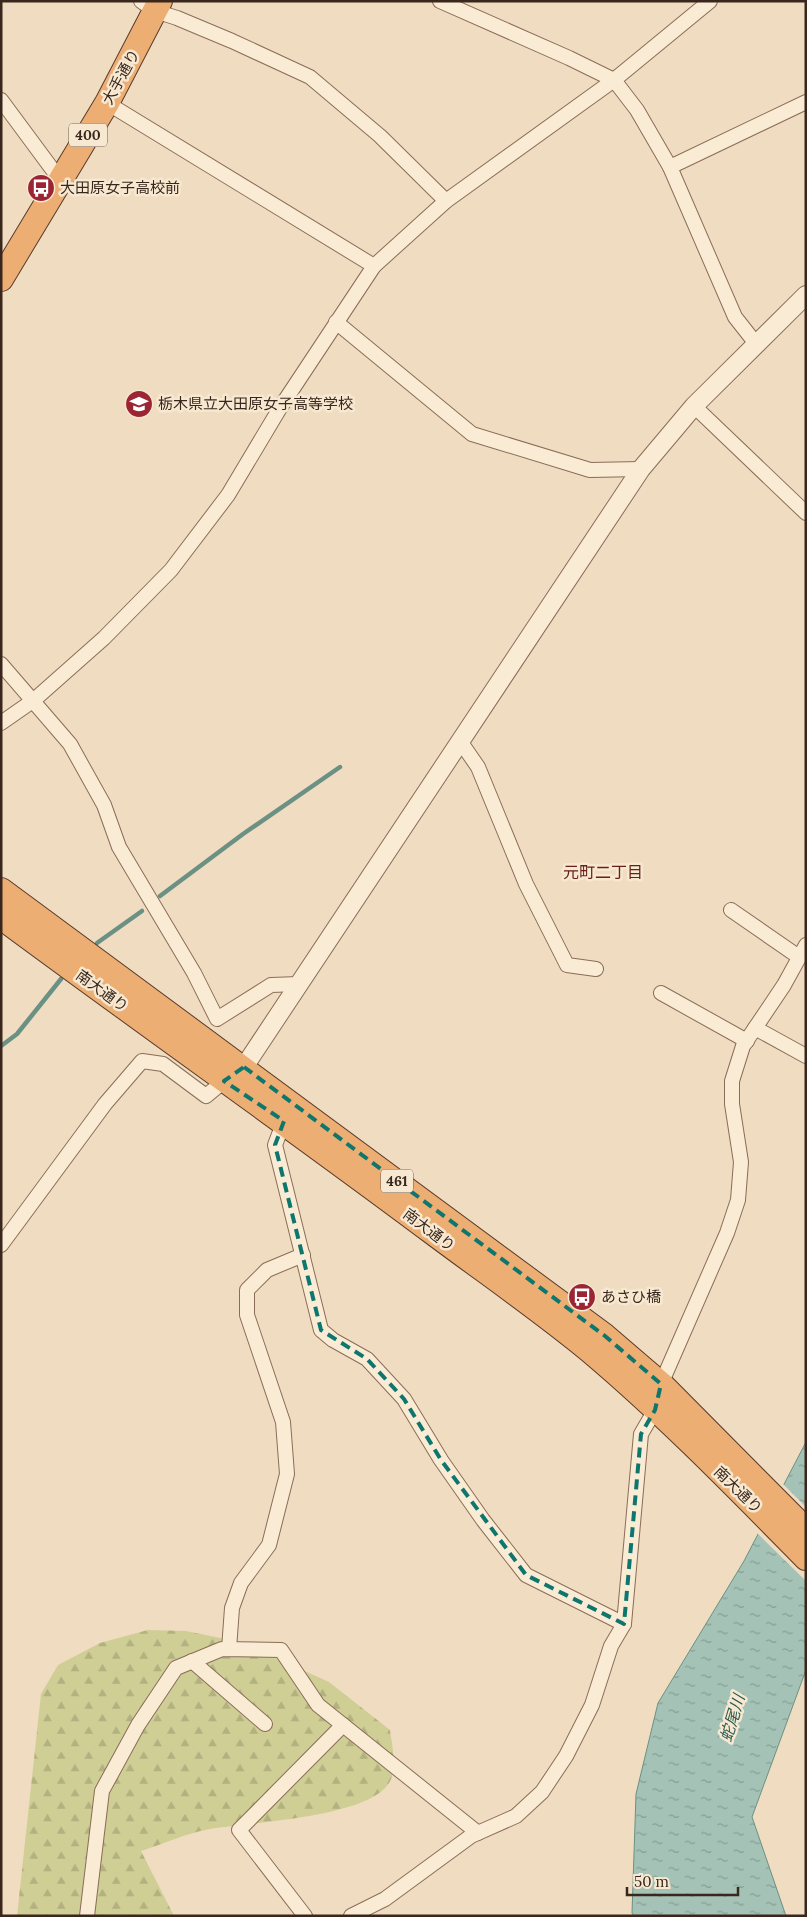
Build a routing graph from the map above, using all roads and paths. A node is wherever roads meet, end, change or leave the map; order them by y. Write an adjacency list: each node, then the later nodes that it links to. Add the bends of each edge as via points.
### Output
1 (440, 1): 4 (street)
2 (710, 1): 4 (street)
3 (152, 5): 7 (highway, 大手通り / 400); 10 (street, via 310,78 380,136)
4 (614, 80): 8 (street, via 637,110); 10 (street)
5 (1, 100): 9 (street)
6 (806, 102): 8 (street)
7 (107, 103): 9 (highway, 大手通り / 400); 11 (street)
8 (670, 167): 15 (street, via 735,317)
9 (61, 181): 12 (highway, 大手通り / 400)
10 (446, 201): 11 (street)
11 (374, 266): 14 (street)
12 (1, 279)
13 (806, 295): 15 (street)
14 (336, 322): 17 (street, via 472,434 590,470); 20 (street, via 228,495 171,570 104,638)
15 (757, 346): 16 (street)
16 (694, 406): 17 (street); 18 (street)
17 (641, 469): 22 (street)
18 (806, 513)
19 (1, 664): 20 (street)
20 (34, 700): 21 (street); 28 (street, via 70,744 104,805 119,847 194,973 217,1019 271,985)
21 (1, 723)
22 (460, 741): 27 (street, via 478,767 526,884 567,965); 28 (street)
23 (1, 890): 33 (highway, 南大通り / 461)
24 (731, 910): 26 (street)
25 (1, 917): 34 (highway, 南大通り / 461)
26 (802, 951): 30 (street)
27 (596, 968)
28 (299, 984): 33 (street)
29 (661, 993): 31 (street)
30 (755, 1028): 31 (street); 32 (street)
31 (747, 1041): 38 (street, via 732,1081 732,1104 741,1162 738,1200)
32 (806, 1056)
33 (244, 1067): 34 (street); 38 (highway, 南大通り / 461, via 605,1336)
34 (224, 1081): 35 (highway, 南大通り / 461); 36 (street, via 206,1096 162,1064 142,1061 105,1104)
35 (284, 1121): 37 (street, via 275,1145); 39 (highway, 南大通り / 461, via 534,1306)
36 (1, 1245)
37 (303, 1255): 43 (street, via 321,1330 367,1359 404,1400 488,1528 526,1575); 44 (street, via 267,1270 247,1290 247,1315 283,1422 287,1474 269,1545 241,1583 232,1608)
38 (661, 1384): 39 (street); 40 (highway, 南大通り / 461)
39 (655, 1410): 40 (highway, 南大通り / 461); 43 (street, via 641,1434)
40 (767, 1505): 41 (highway, 南大通り / 461); 42 (highway, 南大通り / 461)
41 (806, 1530)
42 (806, 1558)
43 (624, 1624): 48 (street, via 611,1646 592,1705 566,1756 542,1792 516,1816)
44 (229, 1649): 45 (street); 47 (street, via 281,1650 318,1705)
45 (192, 1661): 46 (street); 49 (street, via 176,1668 138,1725 102,1791)
46 (265, 1724)
47 (343, 1725): 48 (street); 50 (street, via 239,1830)
48 (478, 1833): 51 (street, via 385,1899)
49 (87, 1916)
50 (305, 1916)
51 (351, 1916)

